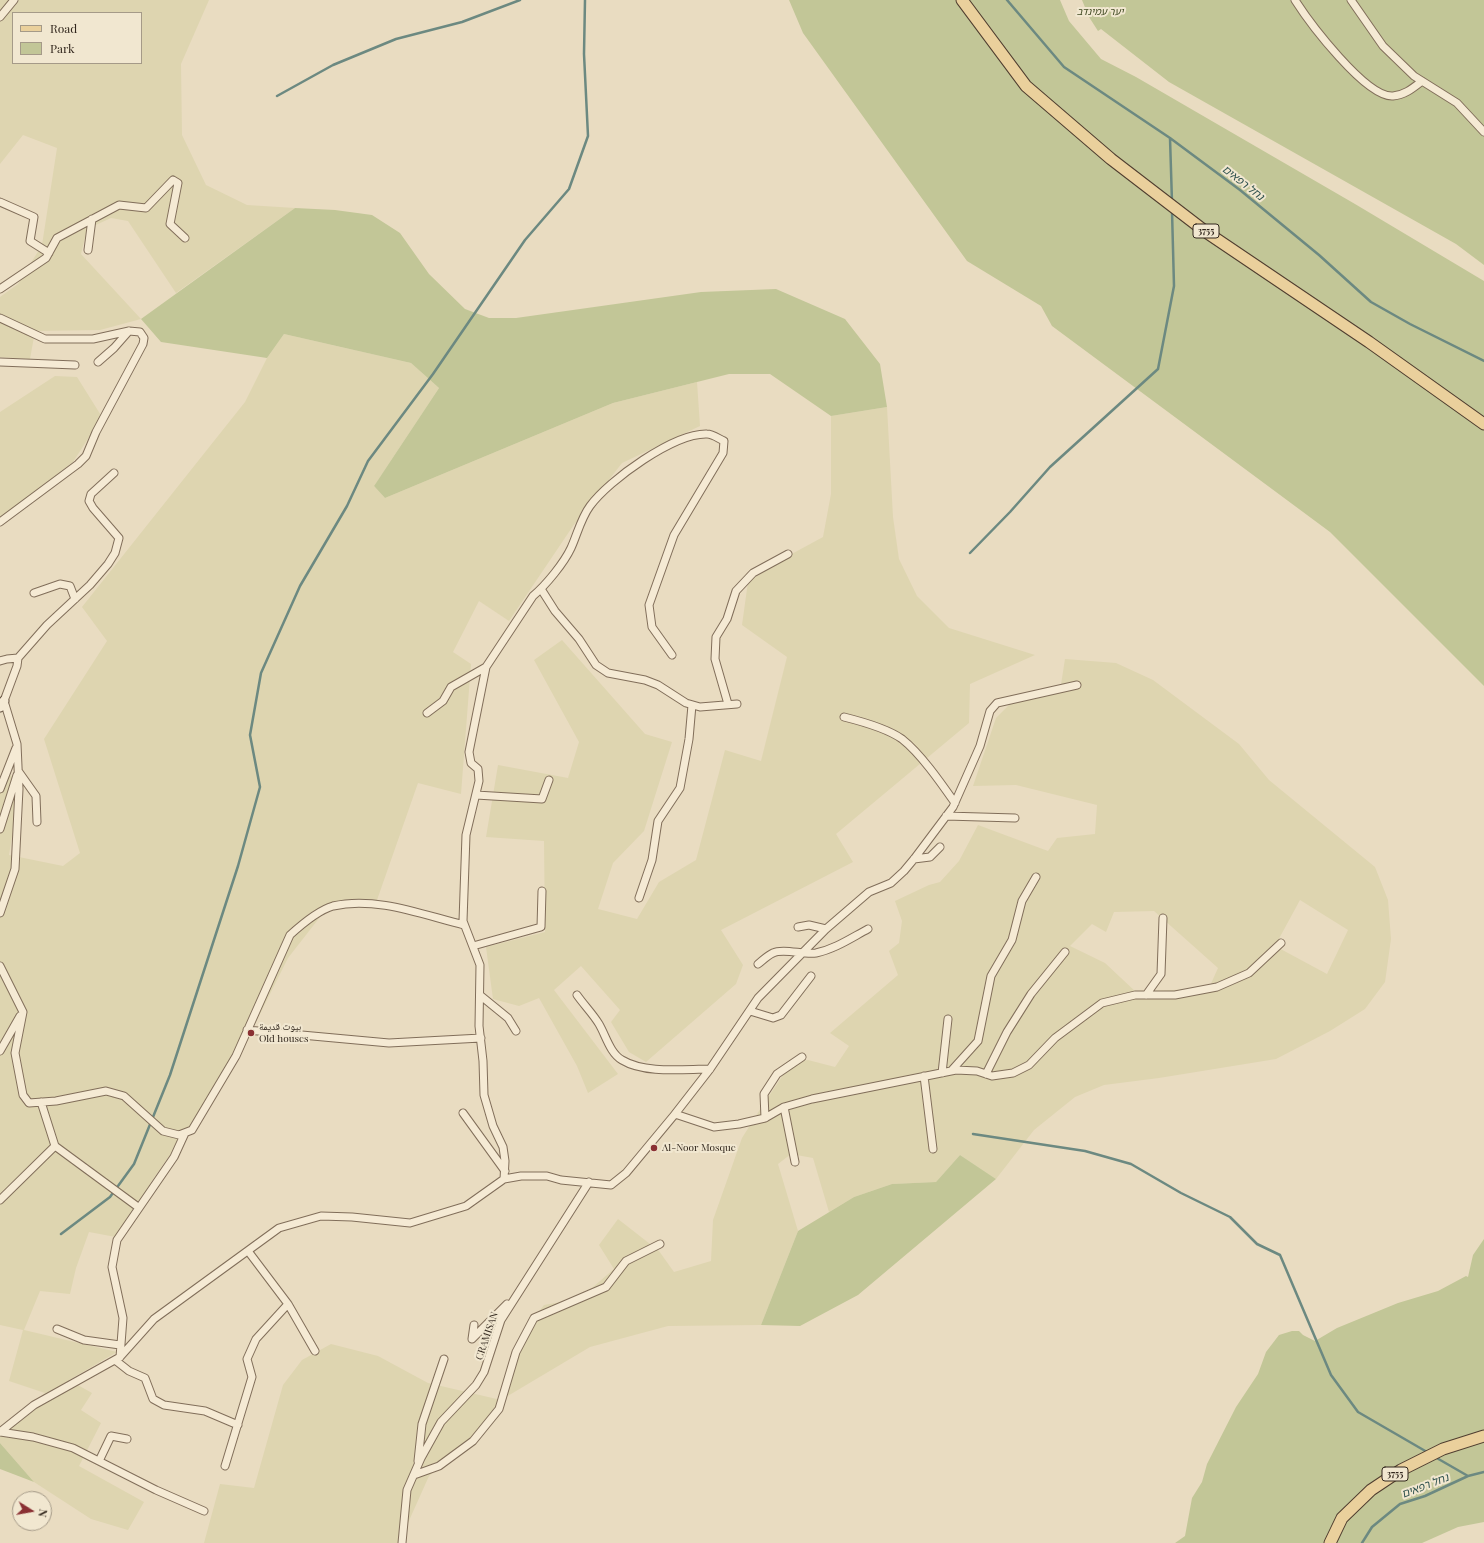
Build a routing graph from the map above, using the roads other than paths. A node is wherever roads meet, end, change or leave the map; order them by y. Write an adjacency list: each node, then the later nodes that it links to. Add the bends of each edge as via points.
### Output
1 (14, 0): 5 (street)
2 (962, 0): 21 (main road, 3755, via 1026,86 1111,160 1206,232 1369,342)
3 (1295, 0): 6 (street, via 1325,43 1378,93 1392,96 1409,92)
4 (1351, 0): 6 (street, via 1383,46)
5 (0, 18)
6 (1422, 81): 7 (street, via 1457,103)
7 (1484, 132)
8 (0, 202): 12 (street, via 34,217 30,241)
9 (92, 219): 10 (street, via 119,205 146,208 173,180 178,183 170,224); 11 (street); 12 (street, via 57,238)
10 (185, 238)
11 (88, 250)
12 (49, 253): 14 (street, via 46,258)
13 (0, 279): 14 (street)
14 (7, 284): 15 (street)
15 (0, 289)
16 (0, 318): 17 (street, via 45,339 93,339)
17 (129, 331): 19 (street); 23 (street, via 140,332 144,338 143,344 86,456)
18 (0, 362): 20 (street)
19 (98, 362)
20 (75, 365)
21 (1484, 424)
22 (114, 473): 27 (street, via 91,494 89,501 119,538 115,553 90,585)
23 (0, 522)
24 (788, 554): 34 (street, via 753,573 736,590 727,619 716,637 715,659)
25 (541, 589): 28 (street, via 570,551 589,507 619,476 662,449 698,434 710,434 724,442 723,453 674,536 649,605 652,627); 31 (street, via 533,596); 36 (street, via 596,665 608,673 658,685)
26 (34, 593): 27 (street, via 60,584 70,586)
27 (75, 599): 29 (street, via 47,625)
28 (672, 655)
29 (18, 658): 30 (street); 33 (street)
30 (0, 661)
31 (486, 667): 37 (street, via 451,687 443,701); 43 (street, via 469,752 471,763 478,769 480,781)
32 (1077, 685): 44 (street, via 997,704 990,711 980,746)
33 (2, 704): 39 (street)
34 (728, 704): 35 (street); 36 (street, via 700,707)
35 (737, 704)
36 (692, 705): 53 (street, via 689,740 680,788 658,821 652,860)
37 (427, 713)
38 (844, 717): 44 (street, via 901,739 936,775)
39 (17, 744): 40 (street); 42 (street)
40 (18, 770): 47 (street, via 36,796); 48 (street); 54 (street, via 15,869)
41 (549, 780): 43 (street, via 542,799)
42 (0, 789)
43 (476, 796): 56 (street, via 466,835)
44 (955, 803): 45 (street)
45 (946, 816): 46 (street); 50 (street)
46 (1016, 818)
47 (37, 822)
48 (0, 829)
49 (940, 847): 50 (street, via 930,857)
50 (914, 859): 58 (street, via 891,882 869,892)
51 (1036, 876): 79 (street, via 1022,901 1012,940 991,976 978,1041)
52 (542, 892): 61 (street, via 541,927)
53 (639, 898)
54 (0, 913)
55 (1163, 918): 68 (street, via 1161,974)
56 (464, 926): 61 (street); 73 (street, via 373,902 332,906 303,923 290,935)
57 (798, 927): 58 (street, via 809,925)
58 (826, 929): 63 (street)
59 (868, 929): 63 (street, via 833,948)
60 (1281, 944): 68 (street, via 1249,973 1217,987 1175,995)
61 (473, 946): 69 (street, via 480,965)
62 (1065, 952): 81 (street, via 1031,994 1006,1032)
63 (801, 954): 64 (street, via 773,952); 70 (street, via 758,998)
64 (758, 964)
65 (0, 966): 71 (street)
66 (810, 976): 70 (street, via 781,1015 773,1018)
67 (577, 995): 78 (street, via 622,1060 643,1067 678,1071)
68 (1146, 995): 81 (street, via 1135,995 1102,1004 1055,1038 1029,1065 1013,1073 992,1076)
69 (480, 996): 74 (street, via 508,1018); 75 (street)
70 (750, 1010): 78 (street)
71 (23, 1012): 76 (street); 83 (street, via 15,1053 23,1095 30,1103)
72 (948, 1020): 80 (street)
73 (247, 1030): 75 (street, via 389,1043); 88 (street, via 236,1056 192,1130)
74 (516, 1031)
75 (480, 1038): 92 (street, via 484,1095 493,1126 503,1147)
76 (0, 1051)
77 (802, 1057): 87 (street, via 776,1074 764,1094)
78 (710, 1069): 86 (street)
79 (951, 1071): 80 (street); 81 (street, via 976,1071)
80 (942, 1073): 82 (street)
81 (986, 1074)
82 (924, 1076): 84 (street); 90 (street)
83 (42, 1102): 88 (street, via 106,1091 124,1096 163,1131 179,1135); 89 (street)
84 (784, 1107): 87 (street); 91 (street)
85 (463, 1113): 92 (street)
86 (675, 1114): 87 (street, via 714,1127); 93 (street, via 626,1173 611,1185)
87 (765, 1118)
88 (185, 1133): 95 (street, via 174,1156)
89 (56, 1146): 94 (street); 95 (street)
90 (933, 1148)
91 (795, 1162)
92 (505, 1175): 93 (street, via 547,1176); 97 (street, via 466,1206 410,1223 322,1216 278,1228)
93 (589, 1182): 98 (street, CRAMISAN)
94 (0, 1200)
95 (138, 1208): 102 (street, via 117,1240 112,1267 123,1318)
96 (660, 1244): 113 (street, via 626,1261 606,1287 534,1318 516,1352 499,1409 473,1441 439,1466)
97 (248, 1251): 99 (street); 104 (street, via 154,1319)
98 (514, 1297): 100 (street, via 472,1339); 112 (street, CRAMISAN, via 501,1320 484,1372 476,1385 441,1422)
99 (288, 1304): 103 (street); 106 (street, via 256,1340 247,1359 252,1377)
100 (474, 1325)
101 (57, 1329): 102 (street, via 84,1340)
102 (120, 1345): 104 (street)
103 (314, 1351)
104 (117, 1358): 106 (street, via 129,1372 145,1378 153,1399 158,1402 205,1411); 107 (street, via 34,1405)
105 (444, 1359): 112 (street, via 422,1424)
106 (238, 1425): 111 (street)
107 (0, 1432): 110 (street, via 33,1437 73,1448)
108 (1484, 1436): 116 (main road, 3755, via 1443,1448 1401,1470 1371,1490 1342,1518)
109 (127, 1439): 110 (street, via 111,1436)
110 (99, 1461): 114 (street)
111 (225, 1466)
112 (417, 1467): 113 (street, CRAMISAN)
113 (414, 1475): 115 (street, CRAMISAN, via 407,1490)
114 (204, 1511)
115 (402, 1543)
116 (1330, 1543)

